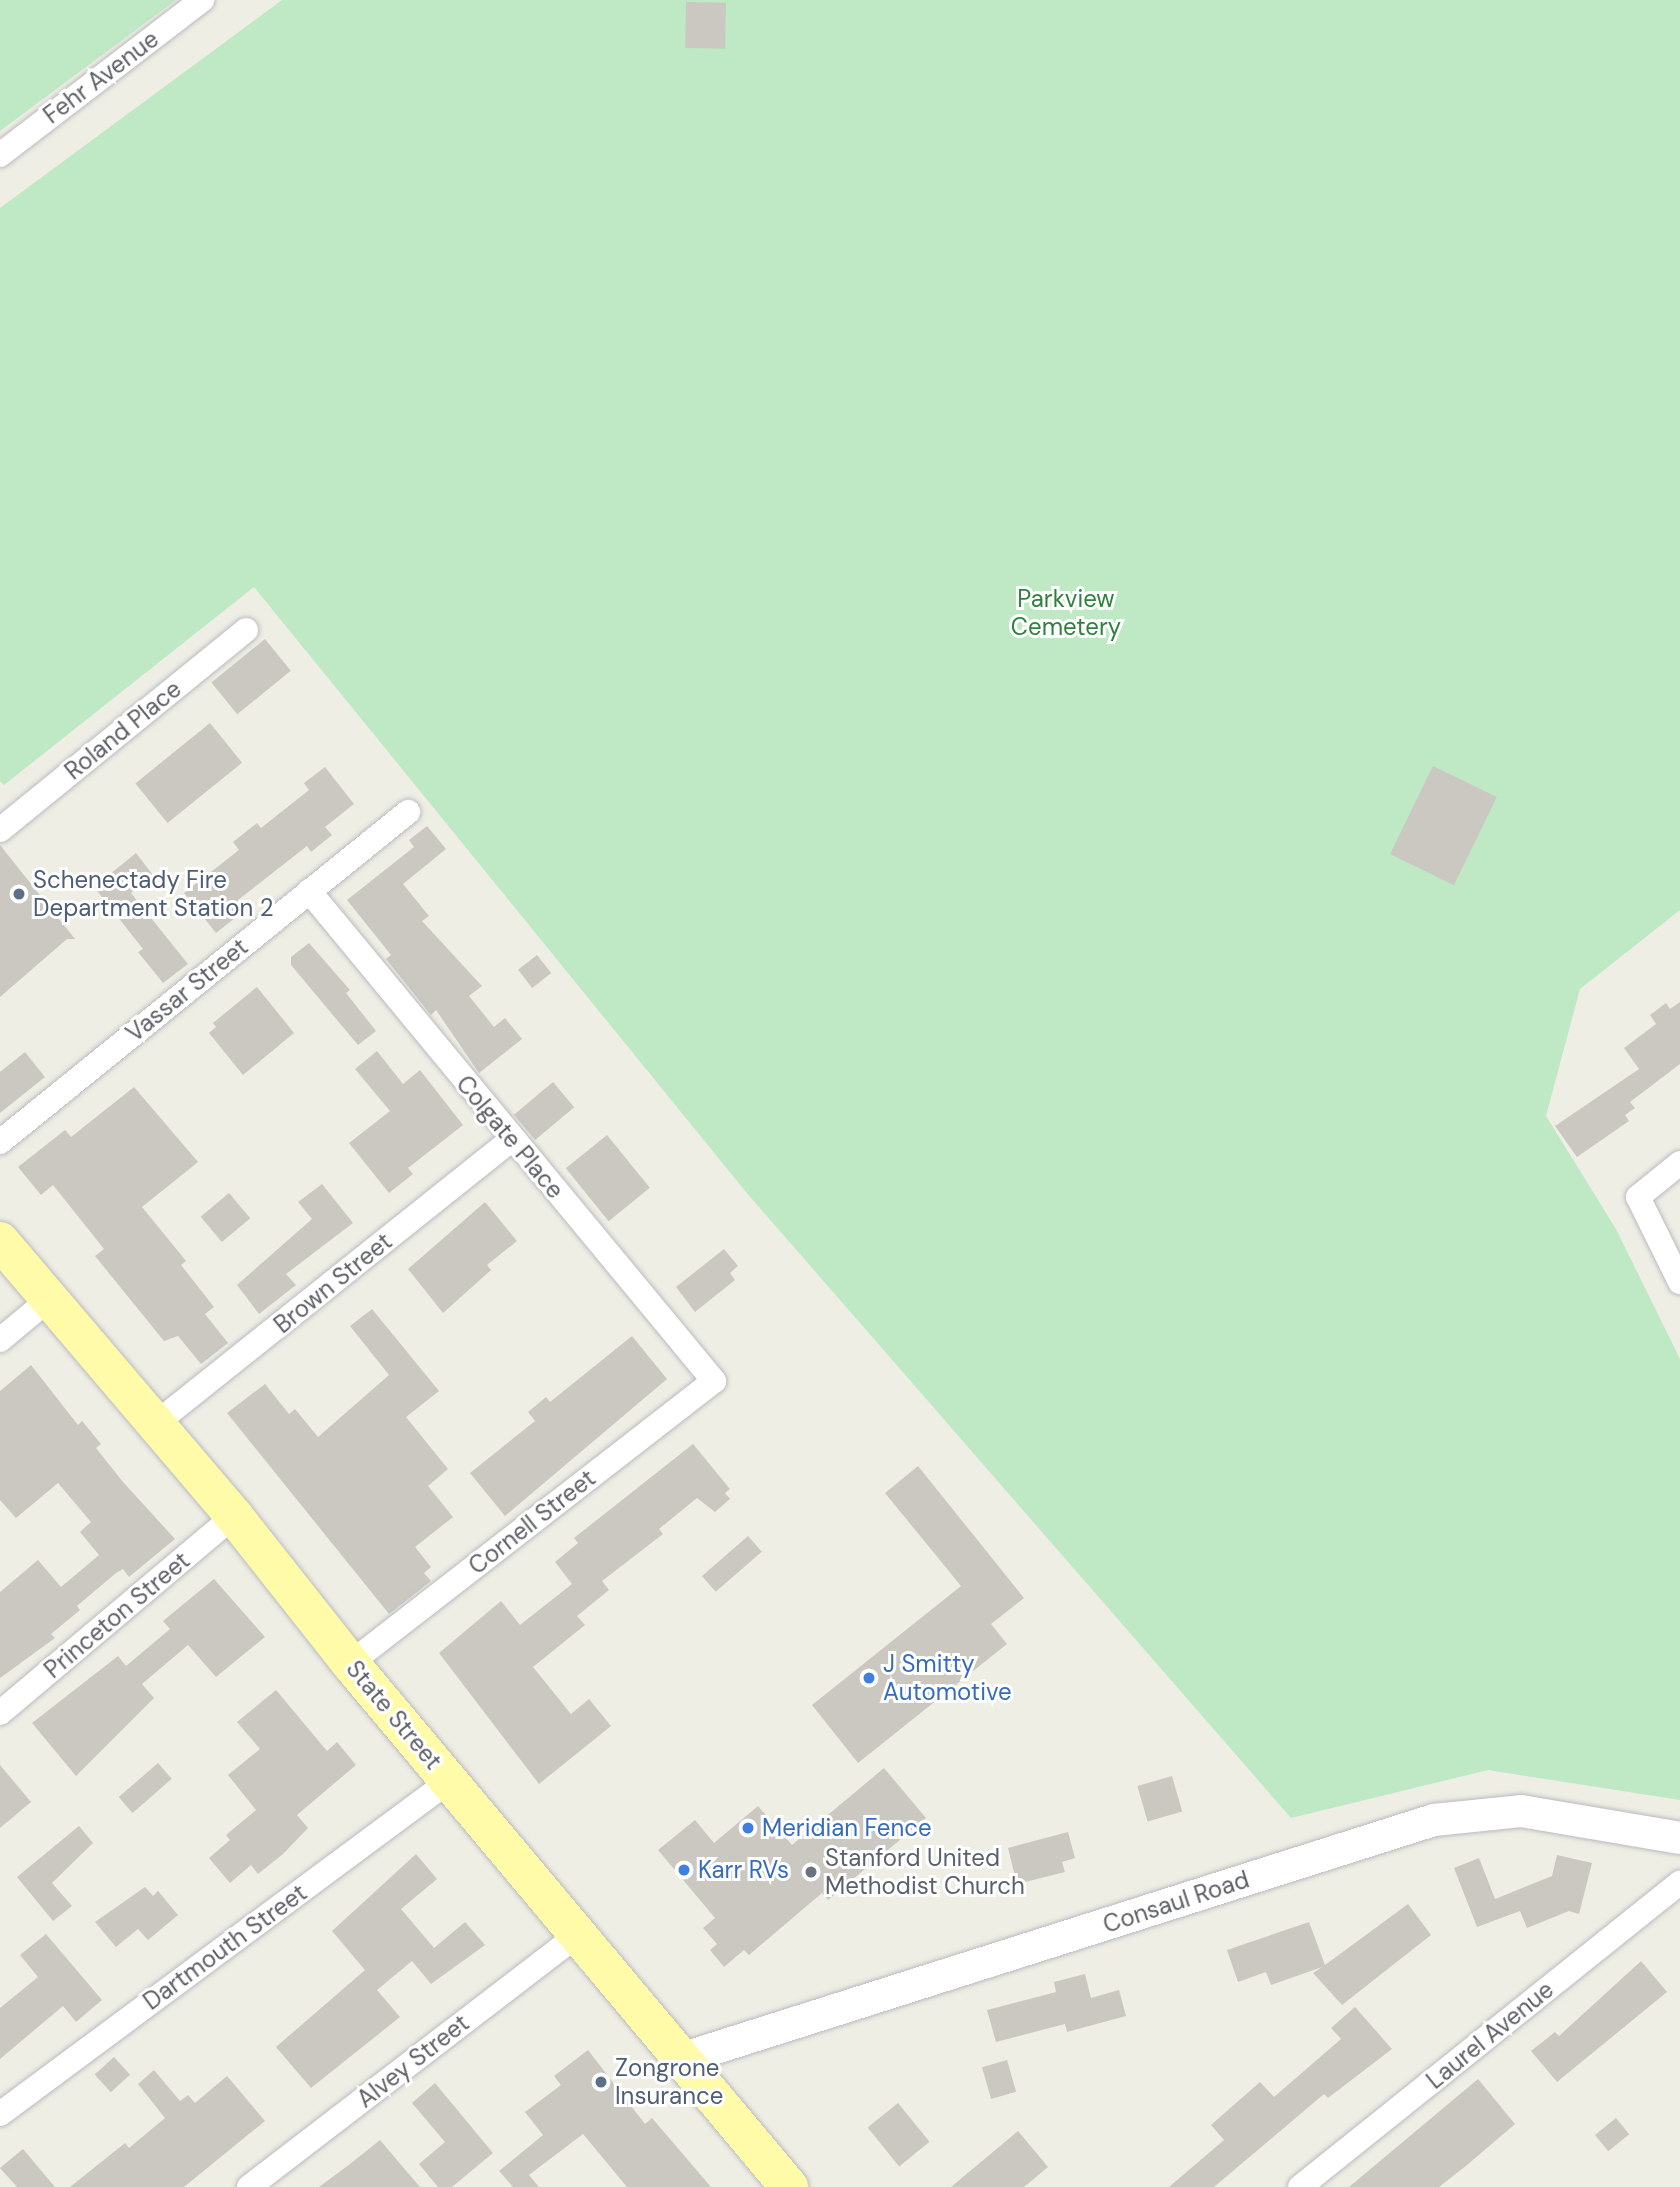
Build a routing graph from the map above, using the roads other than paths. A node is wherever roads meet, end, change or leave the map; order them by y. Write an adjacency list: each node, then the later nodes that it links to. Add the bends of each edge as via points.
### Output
1 (202, 0): 2 (street, Fehr Avenue)
2 (0, 155)
3 (246, 630): 5 (street, Roland Place)
4 (408, 812): 6 (street, Vassar Street)
5 (0, 830)
6 (309, 891): 7 (street, Colgate Place); 8 (street, Vassar Street)
7 (511, 1140): 14 (street, Colgate Place); 15 (street, Brown Street)
8 (0, 1142)
9 (1680, 1163): 11 (street, via 1637,1197)
10 (0, 1241): 12 (main road, State Street)
11 (1680, 1282)
12 (48, 1300): 13 (street); 15 (main road, State Street)
13 (0, 1340)
14 (713, 1381): 17 (street, Cornell Street)
15 (154, 1425): 16 (main road, State Street)
16 (234, 1516): 17 (main road, State Street); 18 (street, Princeton Street)
17 (350, 1663): 19 (main road, State Street)
18 (0, 1713)
19 (449, 1781): 22 (main road, State Street); 24 (street, Dartmouth Street)
20 (1680, 1838): 23 (street, Consaul Road, via 1521,1811 1434,1820)
21 (1680, 1884): 27 (street, Laurel Avenue)
22 (577, 1935): 23 (main road, State Street); 26 (street, Alvey Street)
23 (681, 2059): 25 (main road, State Street)
24 (0, 2114)
25 (783, 2185)
26 (249, 2187)
27 (1300, 2187)

